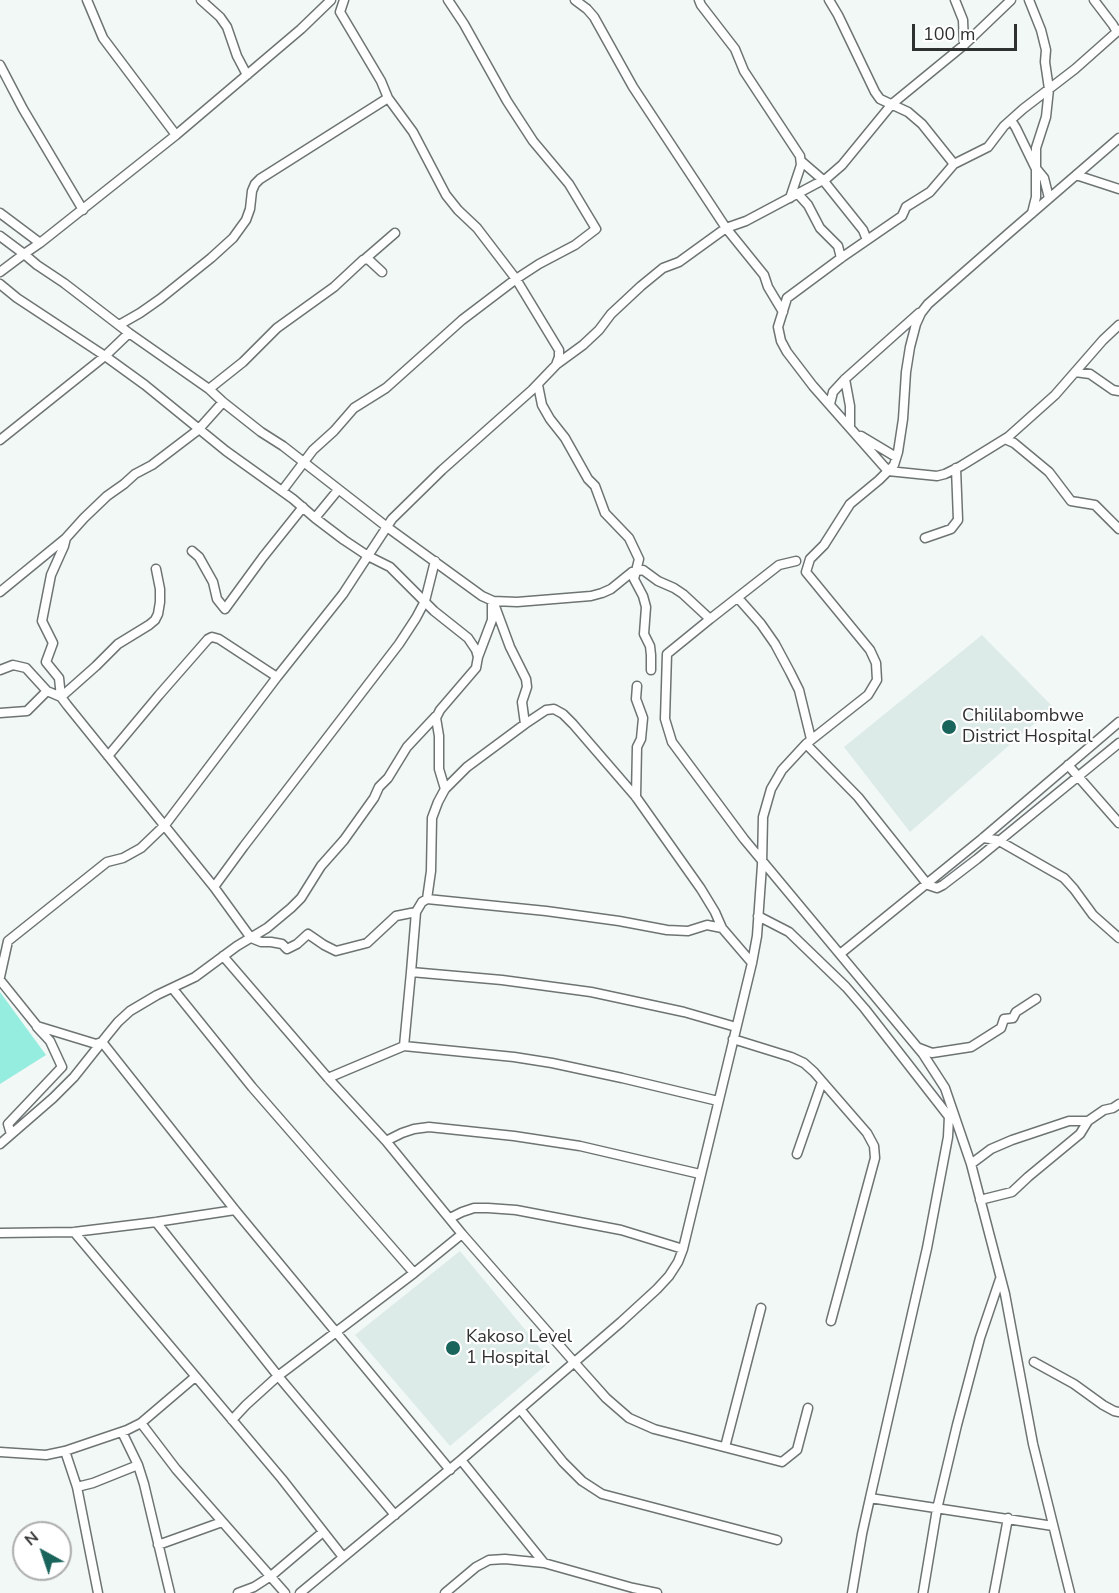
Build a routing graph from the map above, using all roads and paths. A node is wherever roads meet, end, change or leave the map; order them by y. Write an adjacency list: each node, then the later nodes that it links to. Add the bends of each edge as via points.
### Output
1 (87, 0): 21 (street, via 103,38)
2 (201, 0): 16 (street, via 227,27)
3 (344, 0): 18 (street, via 340,12)
4 (448, 0): 45 (street, via 507,101 533,141 569,184 596,229)
5 (575, 0): 35 (street, via 594,17 633,87)
6 (699, 0): 23 (street, via 735,49 744,71)
7 (829, 0): 19 (street, via 875,92)
8 (955, 0): 14 (street, via 963,20)
9 (1011, 0): 14 (street)
10 (1029, 0): 17 (street, via 1046,50)
11 (1094, 0): 13 (street)
12 (329, 1): 16 (street)
13 (1118, 31): 17 (street)
14 (964, 45): 19 (street)
15 (0, 65): 32 (street)
16 (247, 75): 21 (street)
17 (1048, 89): 20 (street); 25 (street, via 1046,117 1036,148)
18 (388, 98): 45 (street, via 413,132 446,195); 49 (street, via 260,179 252,191 246,220 233,238 160,299)
19 (892, 104): 24 (street, via 922,124); 27 (street, via 842,165)
20 (1011, 120): 24 (street, via 988,147); 25 (street)
21 (176, 135): 32 (street)
22 (1119, 138): 26 (street)
23 (801, 161): 27 (street); 30 (street)
24 (954, 164): 38 (street, via 930,192)
25 (1036, 169): 31 (street, via 1044,178); 34 (street)
26 (1076, 175): 28 (street); 31 (street)
27 (823, 180): 29 (street); 38 (street)
28 (1119, 189)
29 (798, 194): 30 (street); 41 (street, via 820,228 838,246)
30 (790, 198): 35 (street)
31 (1049, 198): 34 (street)
32 (83, 210): 39 (street)
33 (0, 213): 39 (street)
34 (1032, 213): 47 (street)
35 (726, 228): 48 (street, via 764,275); 53 (street, via 679,262 663,268 583,345)
36 (395, 233): 42 (street)
37 (0, 236): 40 (street)
38 (867, 240): 41 (street)
39 (40, 243): 40 (street)
40 (24, 254): 43 (street); 49 (street)
41 (841, 258): 48 (street, via 787,298)
42 (365, 259): 44 (street); 57 (street)
43 (0, 272)
44 (382, 272)
45 (516, 279): 53 (street, via 559,350); 66 (street, via 462,320 386,388 354,408)
46 (0, 284): 52 (street)
47 (928, 304): 55 (street); 65 (street, via 916,324 910,347)
48 (783, 312): 60 (street, via 778,327 781,341)
49 (119, 325): 51 (street)
50 (1119, 325): 54 (street)
51 (129, 333): 52 (street); 57 (street)
52 (105, 356): 62 (street); 64 (street)
53 (556, 365): 56 (street)
54 (1075, 372): 58 (street, via 1090,374); 63 (street)
55 (845, 379): 60 (street, via 833,392); 61 (street)
56 (538, 385): 73 (street, via 442,470); 82 (street, via 546,412 595,486 605,513 629,538 639,559)
57 (209, 389): 59 (street)
58 (1119, 391)
59 (223, 402): 62 (street); 66 (street)
60 (830, 404): 61 (street)
61 (851, 429): 65 (street); 68 (street)
62 (198, 430): 70 (street); 75 (street, via 107,496)
63 (1005, 439): 67 (street); 74 (street, via 1049,472 1071,501 1095,505)
64 (0, 440)
65 (896, 458): 68 (street)
66 (303, 462): 69 (street); 70 (street)
67 (956, 468): 68 (street, via 937,476); 76 (street, via 958,519 951,529)
68 (888, 471): 99 (street, via 850,504 825,545 810,559 806,572 870,650 877,671 877,680 868,695)
69 (338, 490): 72 (street); 73 (street)
70 (282, 491): 71 (street)
71 (303, 507): 72 (street); 77 (street, via 225,609 199,557)
72 (315, 518): 78 (street)
73 (387, 527): 78 (street); 79 (street)
74 (1119, 529)
75 (66, 538): 83 (street); 94 (street, via 51,575 42,621 53,643 46,662 59,678)
76 (925, 538)
77 (192, 551)
78 (368, 556): 85 (street, via 390,567); 91 (street)
79 (435, 561): 85 (street); 86 (street)
80 (796, 561): 84 (street, via 779,565)
81 (156, 569): 94 (street, via 160,602 155,620 118,644)
82 (637, 571): 86 (street, via 591,596); 87 (street, via 674,588); 90 (street, via 634,579 646,607 644,634 650,646)
83 (0, 592)
84 (738, 598): 87 (street); 99 (street, via 775,644 799,690)
85 (425, 601): 88 (street, via 468,638); 112 (street, via 399,644)
86 (493, 601): 88 (street, via 492,620); 98 (street, via 526,679 522,702)
87 (710, 619): 110 (street, via 667,654 666,719 672,742)
88 (478, 657): 96 (street, via 476,668)
89 (0, 670): 93 (street, via 13,665 26,668)
90 (651, 670)
91 (277, 677): 101 (street, via 212,637); 107 (street)
92 (637, 686): 105 (street, via 636,699 643,717 637,747)
93 (47, 691): 94 (street); 95 (street, via 27,711)
94 (61, 697): 101 (street)
95 (0, 713)
96 (437, 715): 104 (street, via 438,761); 117 (street, via 407,747 301,898)
97 (1119, 722): 102 (street)
98 (525, 724): 104 (street, via 466,767); 105 (street, via 546,710 563,714)
99 (808, 742): 110 (street, via 782,770 771,789 764,817); 111 (street)
100 (1119, 743): 103 (street)
101 (108, 756): 107 (street)
102 (1068, 765): 103 (street); 108 (street)
103 (1078, 776): 106 (street); 109 (street)
104 (445, 789): 113 (street, via 432,818)
105 (636, 797): 116 (street, via 701,889)
106 (1119, 823)
107 (165, 825): 112 (street); 123 (street, via 141,848 107,862 8,941)
108 (983, 838): 109 (street); 111 (street)
109 (999, 841): 111 (street, via 943,885 937,888); 118 (street, via 1064,878 1093,915)
110 (762, 861): 115 (street); 119 (street)
111 (927, 884): 119 (street)
112 (214, 887): 117 (street)
113 (427, 898): 114 (street); 116 (street, via 667,930 688,931 707,925)
114 (416, 912): 117 (street, via 396,916 367,943 336,951 308,934 287,949 282,944); 122 (street)
115 (758, 915): 121 (street); 136 (street, via 789,932 846,987)
116 (722, 928): 121 (street)
117 (251, 938): 120 (street)
118 (1119, 939)
119 (840, 954): 131 (street)
120 (223, 956): 124 (street); 132 (street)
121 (752, 963): 127 (street)
122 (411, 972): 127 (street, via 591,992); 130 (street)
123 (0, 978): 126 (street)
124 (173, 989): 129 (street, via 130,1011); 153 (street, via 252,1087)
125 (1036, 999): 131 (street, via 970,1047 932,1053)
126 (36, 1026): 129 (street, via 96,1044); 139 (street, via 51,1041 62,1067 8,1124)
127 (736, 1027): 128 (street)
128 (733, 1039): 133 (street, via 804,1063); 134 (street)
129 (102, 1042): 139 (street, via 74,1077); 146 (street)
130 (404, 1046): 132 (street); 134 (street, via 552,1063)
131 (917, 1047): 138 (street, via 945,1088)
132 (328, 1078): 140 (street)
133 (822, 1082): 142 (street); 156 (street, via 867,1133 875,1158)
134 (718, 1101): 144 (street)
135 (1119, 1104): 137 (street)
136 (949, 1116): 138 (street); 175 (street, via 927,1248)
137 (1088, 1121): 143 (street, via 1070,1121 1011,1140); 145 (street, via 1080,1134 1012,1192)
138 (960, 1131): 143 (street)
139 (11, 1134): 141 (street)
140 (386, 1142): 144 (street, via 414,1129 440,1128 580,1146); 147 (street)
141 (0, 1144)
142 (797, 1154)
143 (971, 1164): 145 (street)
144 (700, 1174): 152 (street)
145 (980, 1200): 154 (street)
146 (235, 1210): 148 (street); 157 (street)
147 (450, 1218): 151 (street); 152 (street, via 474,1208 516,1210 621,1230)
148 (156, 1222): 149 (street); 160 (street)
149 (74, 1232): 150 (street); 161 (street)
150 (0, 1233)
151 (462, 1234): 153 (street); 158 (street)
152 (682, 1249): 158 (street, via 678,1262 657,1290)
153 (414, 1273): 157 (street)
154 (1001, 1278): 176 (street, via 980,1338); 180 (street)
155 (760, 1308): 168 (street)
156 (831, 1321)
157 (336, 1332): 160 (street); 173 (street)
158 (574, 1362): 163 (street); 168 (street, via 629,1418 654,1429)
159 (1034, 1362): 164 (street)
160 (278, 1376): 165 (street); 177 (street)
161 (195, 1377): 165 (street); 166 (street)
162 (808, 1408): 168 (street, via 796,1450 782,1462)
163 (520, 1409): 171 (street); 182 (street, via 563,1462 602,1494)
164 (1119, 1412)
165 (232, 1420): 181 (street)
166 (141, 1423): 167 (street); 179 (street)
167 (122, 1432): 169 (street); 172 (street)
168 (725, 1447)
169 (65, 1451): 170 (street, via 36,1455); 174 (street)
170 (0, 1452)
171 (461, 1460): 173 (street); 185 (street)
172 (138, 1465): 174 (street); 183 (street)
173 (450, 1470): 177 (street)
174 (77, 1487): 188 (street)
175 (870, 1498): 176 (street); 195 (street)
176 (937, 1509): 178 (street); 196 (street)
177 (395, 1515): 184 (street)
178 (1008, 1518): 180 (street); 197 (street)
179 (222, 1522): 183 (street); 186 (street)
180 (1053, 1526): 198 (street)
181 (323, 1532): 184 (street); 186 (street)
182 (777, 1540)
183 (158, 1545): 189 (street)
184 (343, 1557): 192 (street)
185 (544, 1563): 187 (street); 193 (street, via 489,1560)
186 (271, 1576): 190 (street); 191 (street)
187 (632, 1591): 194 (street)
188 (98, 1593)
189 (171, 1593)
190 (238, 1593)
191 (285, 1593)
192 (300, 1593)
193 (445, 1593)
194 (657, 1593)
195 (852, 1593)
196 (922, 1593)
197 (994, 1593)
198 (1070, 1593)

